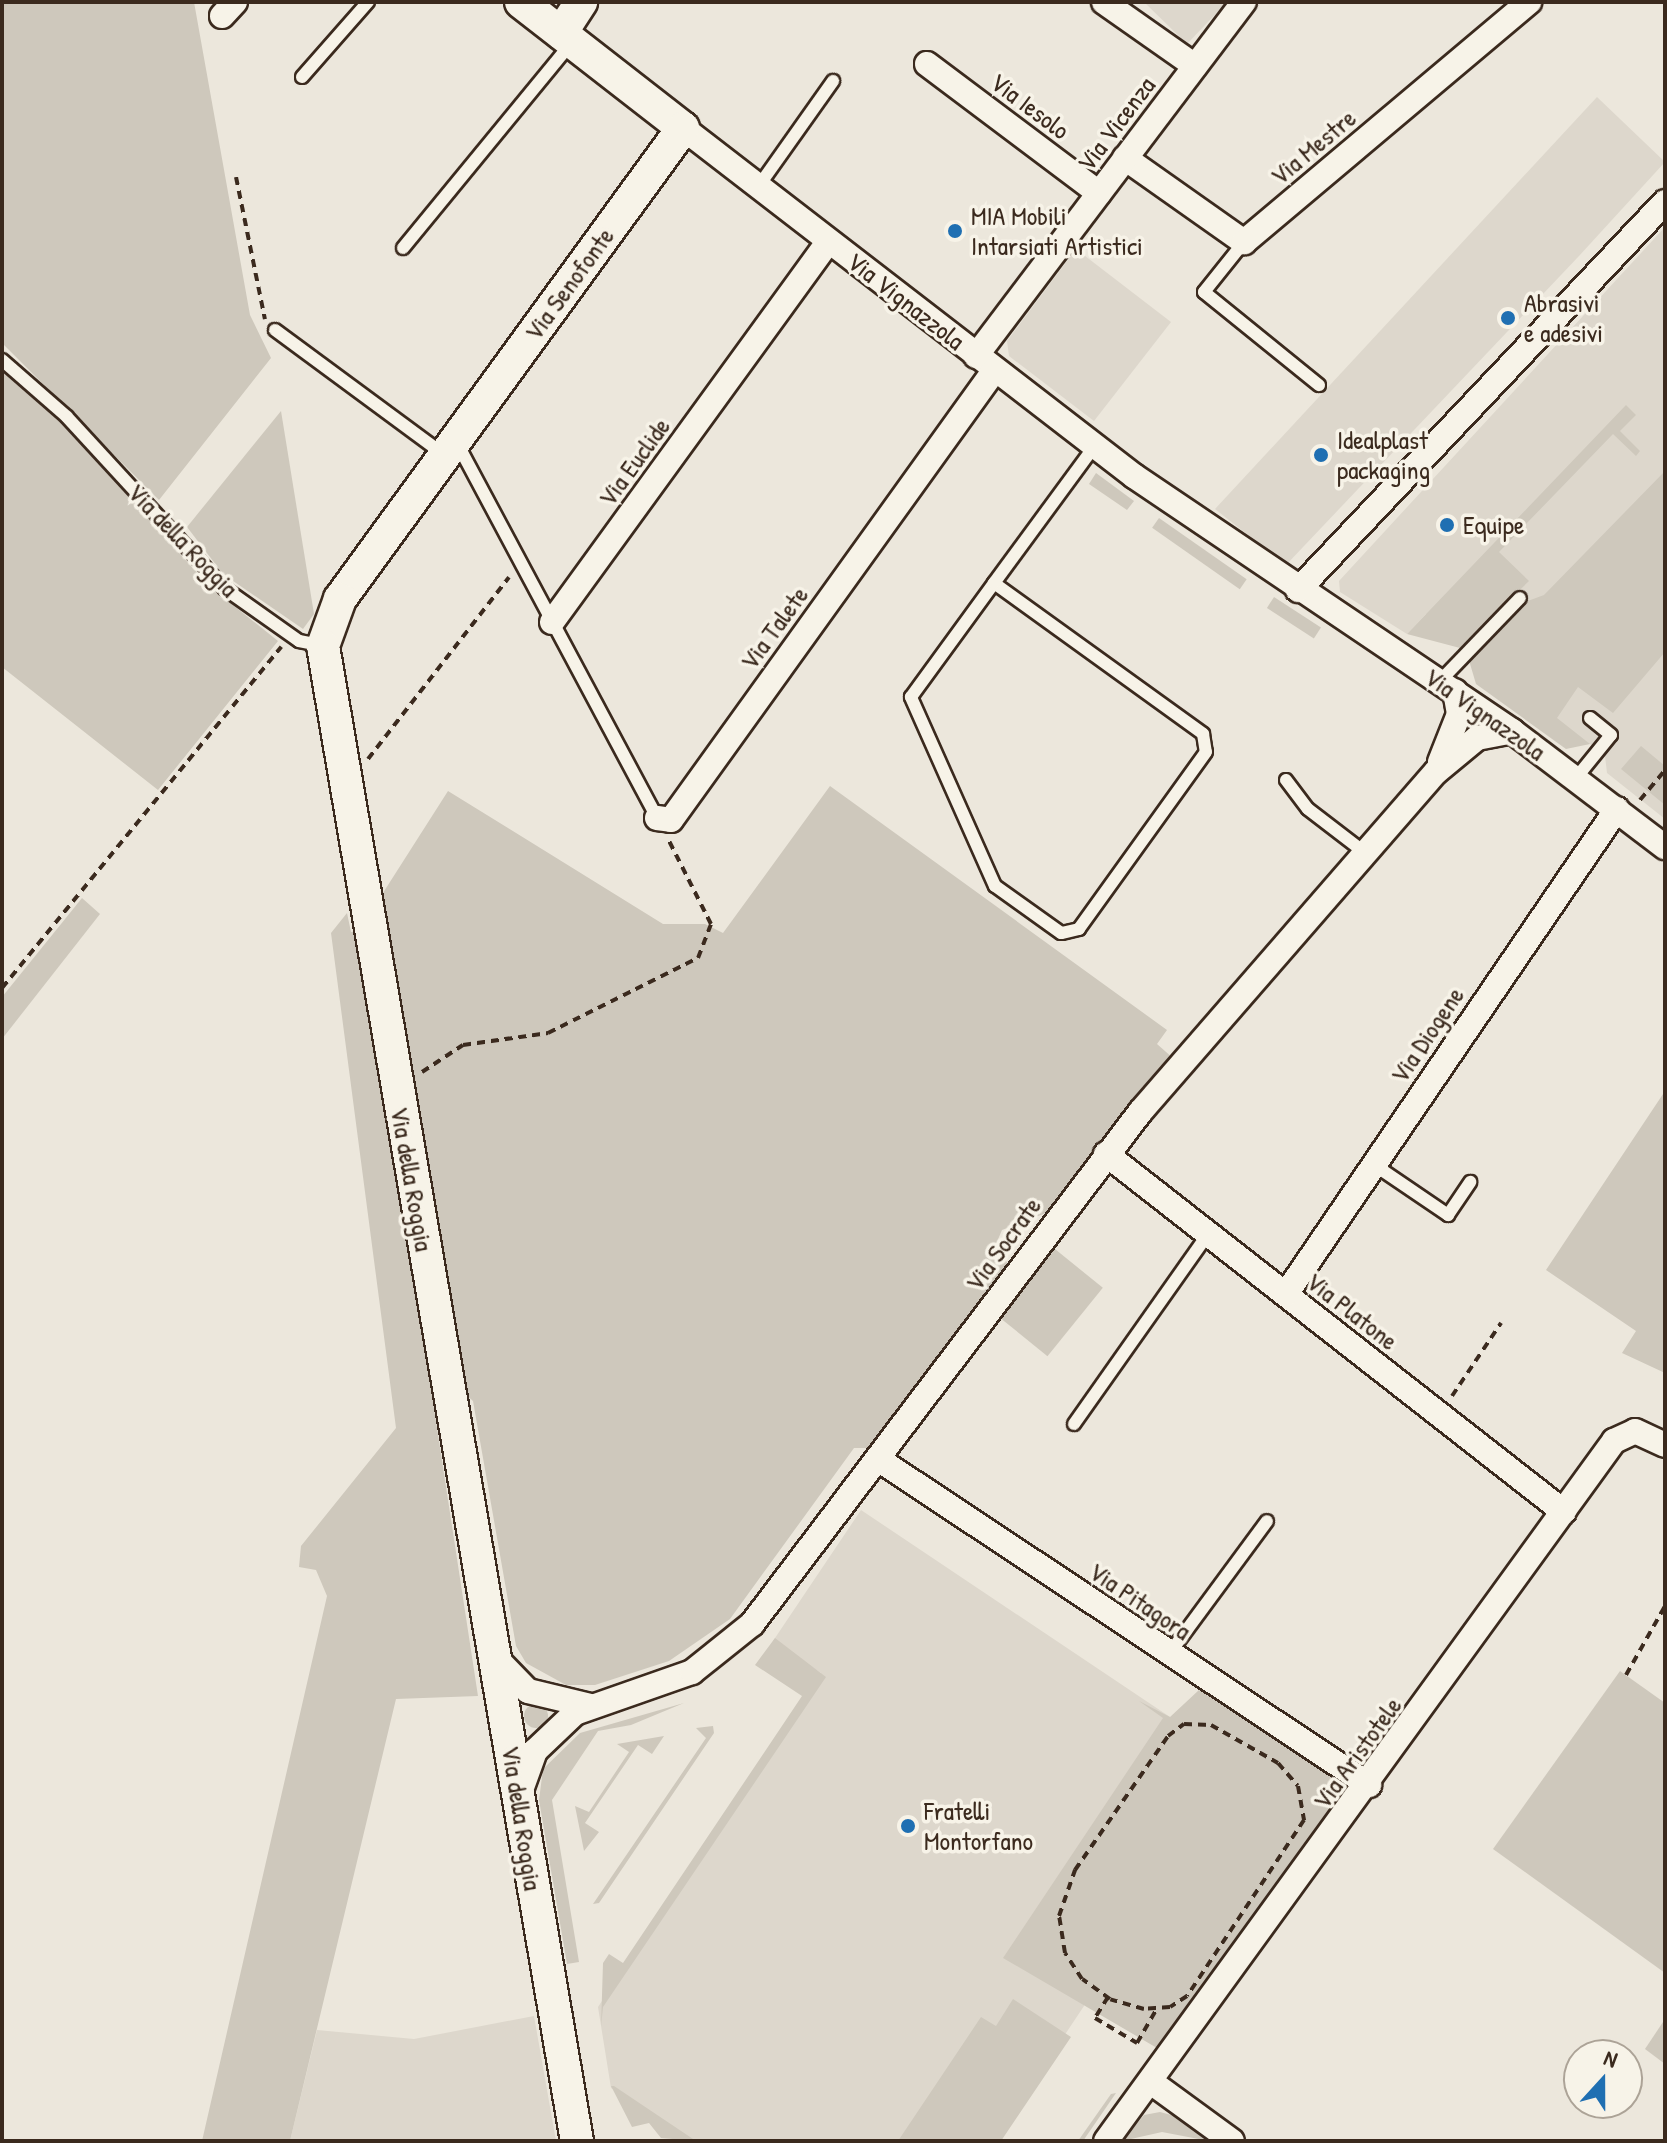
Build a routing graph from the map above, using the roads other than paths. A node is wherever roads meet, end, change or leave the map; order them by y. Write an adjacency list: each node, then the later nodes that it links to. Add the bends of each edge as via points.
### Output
1 (368, 2): 10 (lane)
2 (521, 2): 7 (street, Via Vignazzola)
3 (581, 2): 7 (street)
4 (1104, 2): 9 (street)
5 (1244, 2): 9 (street, Via Vicenza)
6 (1529, 2): 18 (street, Via Mestre)
7 (566, 38): 12 (street, Via Vignazzola); 19 (lane)
8 (927, 64): 15 (street, Via Iesolo)
9 (1195, 66): 13 (street, Via Vicenza)
10 (302, 77)
11 (833, 81): 14 (lane)
12 (683, 128): 14 (street, Via Vignazzola); 25 (street, Via Senofonte)
13 (1125, 158): 15 (street, Via Vicenza); 18 (street)
14 (758, 187): 17 (street, Via Vignazzola)
15 (1099, 193): 22 (street, Via Vicenza)
16 (1665, 202): 27 (street)
17 (828, 242): 22 (street, Via Vignazzola); 29 (street, Via Euclide)
18 (1244, 242): 23 (lane, via 1204,292)
19 (403, 248)
20 (275, 330): 25 (lane)
21 (2, 360): 30 (lane, Via della Roggia, via 67,417 211,575 290,636)
22 (985, 363): 24 (street, Via Vignazzola); 38 (street, Via Talete, via 671,820)
23 (1319, 385)
24 (1094, 447): 26 (lane); 27 (street, Via Vignazzola)
25 (450, 448): 29 (lane); 30 (street, Via Senofonte, via 335,607)
26 (994, 583): 26 (lane, via 911,697 995,886 1061,933 1079,929 1206,752 1203,734)
27 (1298, 590): 31 (street, Via Vignazzola)
28 (1520, 598): 31 (lane)
29 (552, 622): 38 (lane)
30 (323, 646): 53 (street, Via della Roggia, via 495,1657)
31 (1448, 686): 33 (street, Via Vignazzola); 34 (street, Via Socrate, via 1459,714)
32 (1590, 718): 35 (lane, via 1611,735)
33 (1512, 731): 34 (street, Via Socrate, via 1477,738); 35 (street, Via Vignazzola)
34 (1436, 772): 40 (street, Via Socrate)
35 (1576, 778): 37 (street, Via Vignazzola)
36 (1286, 780): 40 (lane, via 1308,809)
37 (1626, 807): 39 (street, Via Vignazzola); 42 (street, Via Diogene)
38 (657, 818)
39 (1665, 847)
40 (1368, 855): 41 (street, Via Socrate)
41 (1106, 1154): 44 (street, Via Platone); 48 (street, Via Socrate)
42 (1373, 1164): 43 (lane, via 1448,1215); 45 (street, Via Diogene)
43 (1470, 1182)
44 (1208, 1234): 45 (street, Via Platone); 46 (lane)
45 (1286, 1294): 49 (street, Via Platone)
46 (1074, 1424)
47 (1665, 1445): 49 (street, Via Aristotele, via 1647,1432 1622,1435)
48 (881, 1461): 51 (street, Via Pitagora); 52 (street, Via Socrate, via 727,1649 672,1682)
49 (1564, 1512): 55 (street, Via Aristotele)
50 (1267, 1521): 51 (lane)
51 (1169, 1654): 55 (street, Via Pitagora)
52 (594, 1706): 53 (street, Via Socrate); 54 (street, Via Socrate)
53 (513, 1709): 54 (street, via 525,1746); 56 (street, Via della Roggia)
54 (547, 1737): 56 (street, Via Socrate, via 526,1768)
55 (1369, 1785): 57 (street, Via Aristotele)
56 (519, 1797): 58 (street, Via della Roggia)
57 (1151, 2082): 59 (street, Via Aristotele); 60 (street)
58 (577, 2141)
59 (1106, 2141)
60 (1232, 2141)

